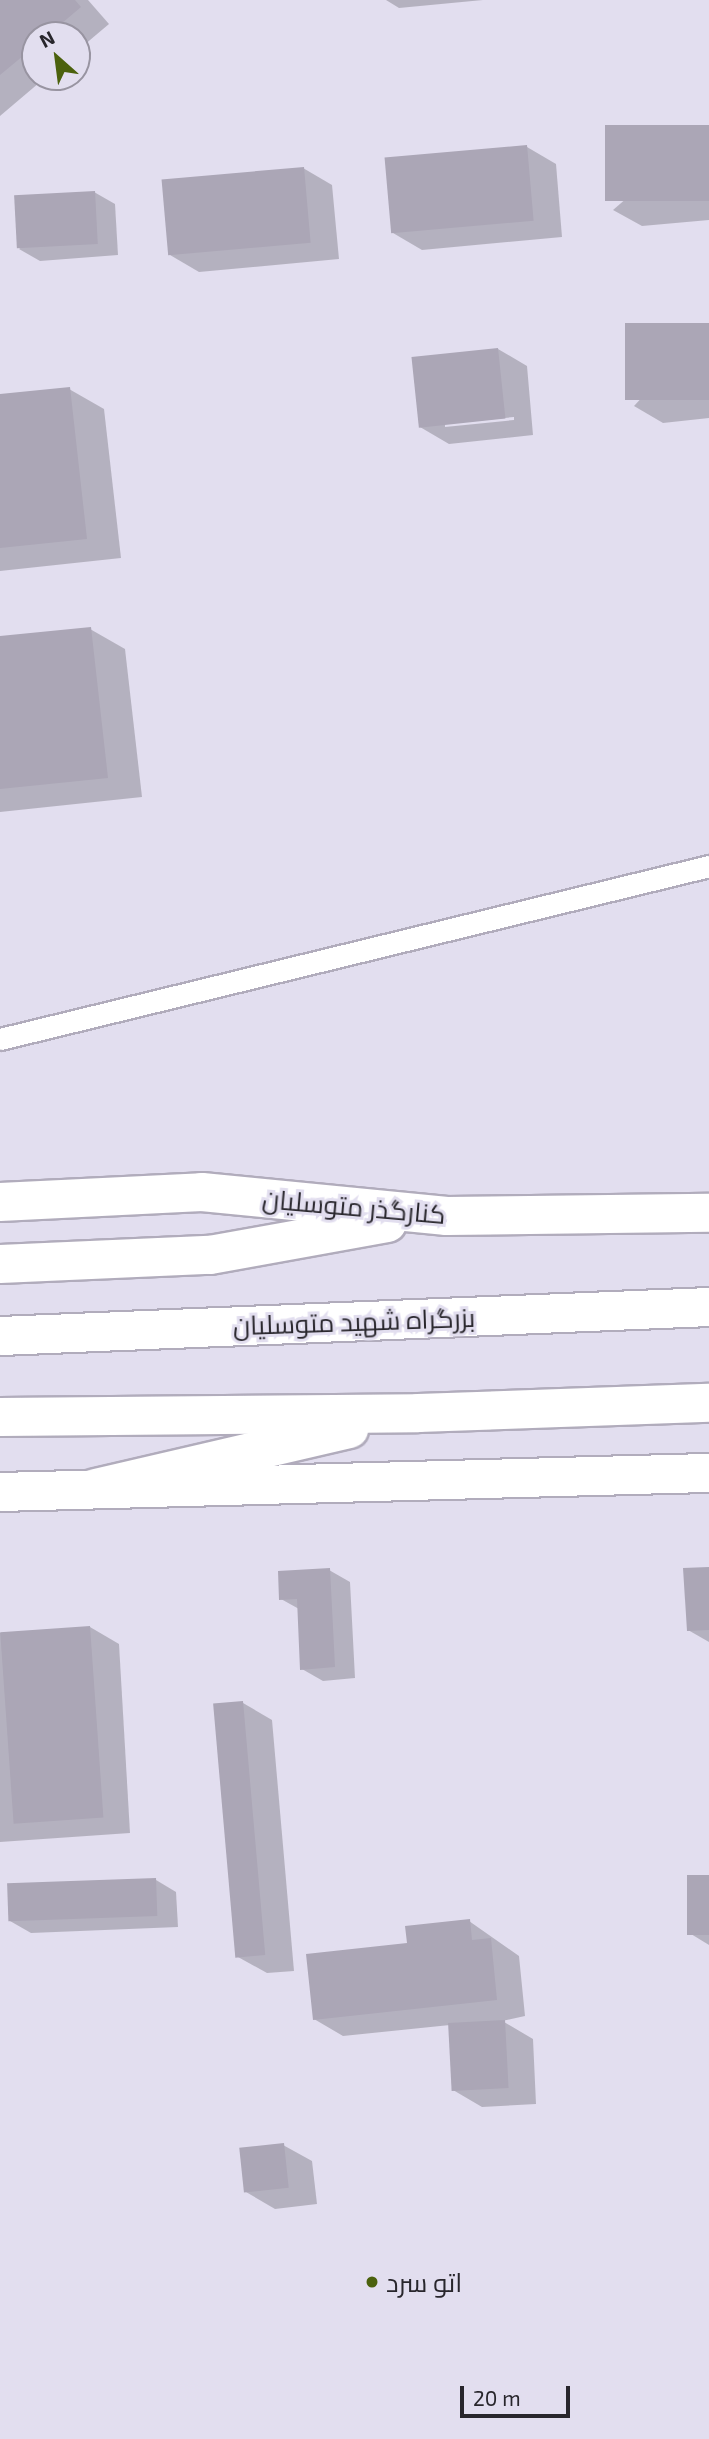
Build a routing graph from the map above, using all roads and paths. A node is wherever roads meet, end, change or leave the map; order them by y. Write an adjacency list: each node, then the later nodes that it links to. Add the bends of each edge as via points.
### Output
1 (709, 866): 2 (lane)
2 (0, 1039)
3 (0, 1202): 5 (main road, کنارگذر متوسلیان, via 202,1192)
4 (709, 1213): 5 (main road, کنارگذر متوسلیان)
5 (433, 1215): 6 (main road, via 210,1255)
6 (0, 1264)
7 (709, 1307): 8 (main road, بزرگراه شهید متوسلیان)
8 (0, 1336)
9 (709, 1404): 10 (main road)
10 (418, 1413): 11 (main road); 13 (main road)
11 (0, 1416)
12 (709, 1473): 13 (main road)
13 (96, 1488): 14 (main road)
14 (0, 1492)

